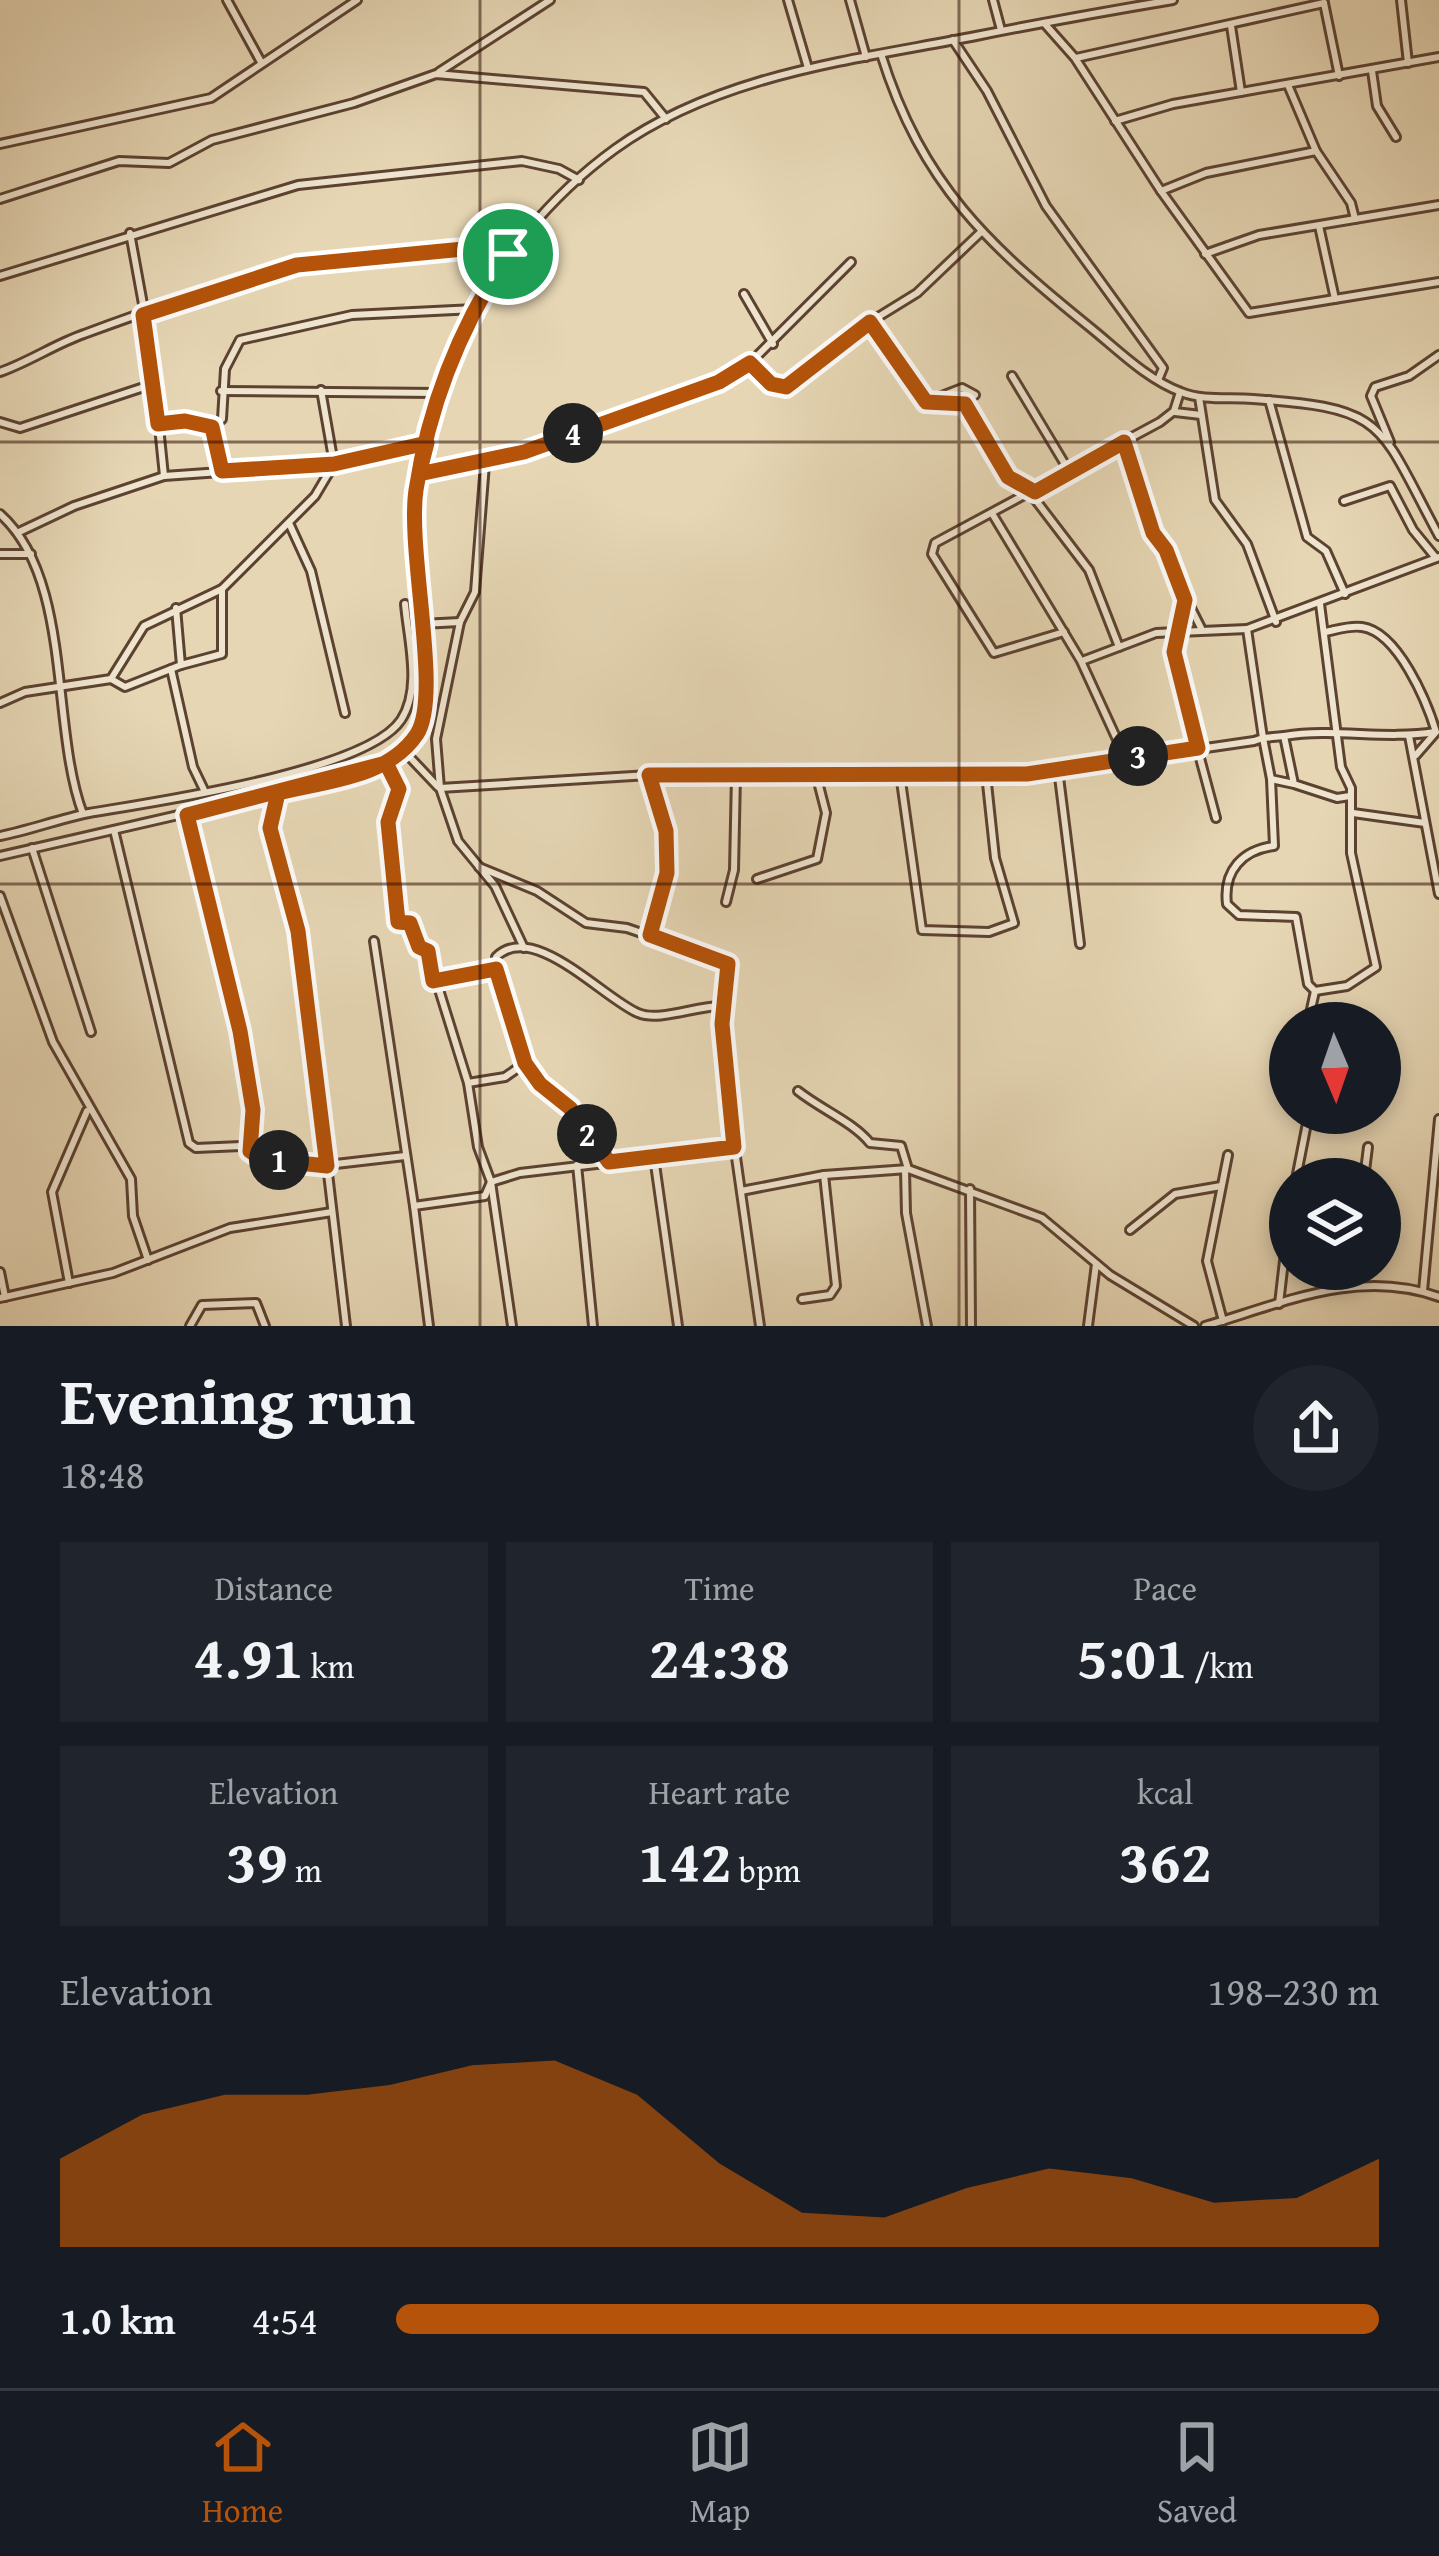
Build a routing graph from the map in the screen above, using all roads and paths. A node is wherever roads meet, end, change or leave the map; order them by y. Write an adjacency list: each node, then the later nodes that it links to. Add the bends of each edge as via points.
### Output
1 (227, 0): 19 (street)
2 (357, 0): 19 (street)
3 (550, 0): 23 (street)
4 (788, 0): 21 (street)
5 (850, 0): 16 (street)
6 (993, 0): 13 (street)
7 (1173, 0): 10 (street)
8 (1401, 0): 20 (street)
9 (1324, 2): 12 (street); 24 (street)
10 (1125, 4): 11 (street)
11 (1043, 22): 13 (street); 18 (street)
12 (1231, 26): 18 (street); 26 (street)
13 (1000, 30): 14 (street)
14 (953, 40): 15 (street); 55 (street, via 1046,206 1162,368)
15 (881, 54): 16 (street); 38 (street, via 907,130)
16 (866, 57): 21 (street)
17 (1439, 57): 20 (street)
18 (1075, 58): 28 (street)
19 (261, 62): 30 (street, via 211,98)
20 (1408, 63): 22 (street)
21 (808, 68): 27 (street)
22 (1372, 71): 24 (street); 29 (street, via 1377,106)
23 (436, 74): 27 (street, via 630,90 649,95); 34 (street, via 212,140 169,163 118,161)
24 (1339, 76): 25 (street)
25 (1288, 85): 26 (street); 31 (street)
26 (1241, 92): 28 (street)
27 (667, 119): 32 (street)
28 (1115, 122): 33 (street)
29 (1396, 137)
30 (0, 144)
31 (1316, 151): 33 (street, via 1206,172); 36 (street)
32 (579, 180): 39 (street, via 521,161 408,172 275,190); 40 (street)
33 (1160, 191): 41 (street)
34 (0, 200)
35 (1439, 205): 36 (street)
36 (1355, 219): 37 (street)
37 (1319, 226): 41 (street); 46 (street)
38 (982, 232): 49 (street, via 917,293); 55 (street)
39 (130, 233): 43 (street); 48 (street)
40 (508, 254): 47 (street); 48 (street, via 474,248 297,265)
41 (1205, 254): 46 (street, via 1249,313)
42 (851, 262): 50 (street)
43 (0, 276)
44 (1439, 282): 46 (street)
45 (744, 294): 50 (street)
46 (1335, 299)
47 (475, 309): 58 (street, via 352,315 252,334 230,355); 60 (street)
48 (143, 315): 53 (street); 56 (street)
49 (870, 322): 52 (street, via 786,387); 63 (street, via 926,402)
50 (773, 344): 52 (street)
51 (1439, 355): 72 (street, via 1375,387 1371,396)
52 (750, 363): 74 (street, via 719,382)
53 (0, 372)
54 (1012, 376): 76 (street)
55 (1158, 380): 59 (street)
56 (153, 384): 67 (street, via 20,428); 68 (street)
57 (321, 390): 58 (street); 60 (street); 73 (street)
58 (220, 392): 69 (street, via 222,419)
59 (1180, 392): 62 (street); 65 (street)
60 (437, 393): 71 (street)
61 (975, 395): 63 (street, via 962,388)
62 (1199, 396): 64 (street); 66 (street)
63 (940, 399): 79 (street, via 965,404 1008,477)
64 (1268, 400): 72 (street, via 1348,409); 90 (street, via 1307,536 1326,551)
65 (1174, 412): 66 (street); 70 (street)
66 (1201, 415): 96 (street, via 1215,500 1251,554)
67 (0, 422)
68 (158, 424): 69 (street); 78 (street)
69 (212, 427): 75 (street)
70 (1124, 442): 76 (street); 91 (street)
71 (427, 443): 73 (street); 77 (street)
72 (1390, 446): 85 (street)
73 (334, 464): 75 (street); 83 (street)
74 (484, 464): 77 (street); 95 (street, via 476,592)
75 (222, 471): 78 (street)
76 (1069, 471): 79 (street)
77 (419, 474): 97 (street, via 413,531)
78 (164, 476): 84 (street)
79 (1033, 493): 81 (street); 103 (street, via 1089,570)
80 (1344, 501): 88 (street, via 1390,486)
81 (993, 514): 101 (street); 101 (street, via 935,542 932,554 997,655)
82 (0, 515): 84 (street)
83 (289, 524): 89 (street); 110 (street, via 311,571)
84 (19, 532): 87 (street)
85 (1439, 536)
86 (0, 554): 87 (street)
87 (31, 554): 108 (street)
88 (1438, 558): 90 (street)
89 (222, 589): 94 (street); 105 (street, via 222,654)
90 (1345, 595): 93 (street)
91 (1185, 600): 98 (street); 99 (street)
92 (405, 604): 130 (street, via 412,689 398,725 338,758)
93 (1320, 604): 96 (street); 102 (street)
94 (176, 608): 105 (street); 107 (street, via 144,626)
95 (460, 622): 97 (street); 129 (street, via 436,739)
96 (1276, 622): 100 (street)
97 (420, 624): 117 (street, via 428,700 424,722)
98 (1180, 628): 99 (street); 103 (street); 116 (street, via 1177,671)
99 (1201, 628): 100 (street)
100 (1247, 629): 115 (street)
101 (1064, 632): 104 (street)
102 (1324, 632): 111 (street); 112 (street, via 1373,630 1421,688)
103 (1119, 647): 104 (street)
104 (1081, 662): 119 (street)
105 (181, 665): 106 (street)
106 (171, 669): 107 (street, via 125,687); 130 (street)
107 (111, 679): 108 (street)
108 (58, 687): 109 (street); 133 (street, via 70,780)
109 (0, 703)
110 (345, 713)
111 (1340, 730): 113 (street); 114 (street); 132 (street, via 1340,767)
112 (1437, 732): 114 (street); 118 (street)
113 (1284, 736): 115 (street); 128 (street)
114 (1409, 736): 118 (street)
115 (1264, 739): 116 (street); 127 (street)
116 (1198, 748): 119 (street); 135 (street)
117 (403, 750): 120 (street); 129 (street)
118 (1415, 754): 136 (street)
119 (1125, 758): 121 (street)
120 (386, 763): 131 (street); 151 (street, via 399,789 388,822 398,922 410,923 428,951)
121 (1058, 769): 124 (street); 148 (street)
122 (816, 774): 123 (street); 126 (street); 142 (street, via 826,813 817,859)
123 (901, 774): 124 (street); 124 (street, via 922,930 979,933 1014,923 995,858)
124 (986, 774)
125 (649, 775): 126 (street); 129 (street); 146 (street, via 667,854)
126 (736, 775): 145 (street)
127 (1270, 778): 128 (street); 152 (street, via 1274,846 1240,859 1227,904 1239,915 1296,917)
128 (1294, 784): 132 (street)
129 (440, 788): 141 (street, via 462,851)
130 (205, 792): 133 (street)
131 (278, 793): 134 (street); 170 (street, via 270,828 298,931)
132 (1351, 796): 136 (street, via 1353,815); 152 (street, via 1352,853 1376,970)
133 (83, 814): 138 (street)
134 (187, 815): 137 (street); 163 (street, via 240,1031 253,1110)
135 (1216, 818)
136 (1425, 823): 143 (street)
137 (114, 830): 139 (street); 163 (street, via 188,1143)
138 (0, 836)
139 (32, 848): 140 (street); 155 (street)
140 (0, 856)
141 (478, 867): 146 (street, via 586,923); 149 (street)
142 (757, 879)
143 (1439, 894)
144 (0, 896): 159 (street, via 53,1042)
145 (726, 902)
146 (650, 935): 154 (street, via 726,962)
147 (374, 941): 165 (street)
148 (1080, 944)
149 (524, 948): 150 (street, via 499,952); 154 (street, via 568,964 640,1014)
150 (496, 969): 151 (street); 156 (street)
151 (433, 981): 157 (street)
152 (1315, 991): 153 (street)
153 (1313, 1002)
154 (721, 1006): 161 (street)
155 (91, 1031)
156 (525, 1063): 157 (street, via 505,1077); 168 (street)
157 (468, 1083): 173 (street)
158 (798, 1091): 171 (street, via 870,1143 901,1145)
159 (88, 1109): 180 (street, via 131,1179); 183 (street, via 52,1192)
160 (1439, 1119): 187 (street)
161 (734, 1147): 166 (street); 176 (street)
162 (1368, 1147): 167 (street)
163 (249, 1148): 170 (street, via 261,1159)
164 (1228, 1155): 174 (street)
165 (405, 1156): 170 (street); 177 (street)
166 (654, 1157): 168 (street); 199 (street)
167 (1367, 1158)
168 (609, 1162): 169 (street)
169 (577, 1165): 173 (street); 198 (street)
170 (327, 1166): 178 (street)
171 (907, 1169): 172 (street); 175 (street); 201 (street, via 906,1213)
172 (824, 1175): 176 (street); 190 (street, via 836,1286 830,1295)
173 (491, 1182): 177 (street, via 485,1196); 197 (street)
174 (1222, 1186): 179 (street, via 1174,1194); 192 (street, via 1207,1276)
175 (970, 1189): 181 (street, via 1042,1218); 202 (street)
176 (741, 1191): 200 (street)
177 (414, 1206): 196 (street)
178 (332, 1212): 180 (street, via 230,1228); 195 (street)
179 (1130, 1229)
180 (148, 1260): 183 (street)
181 (1096, 1262): 203 (street); 204 (street)
182 (0, 1272): 188 (street)
183 (69, 1283): 188 (street)
184 (1401, 1288): 187 (street)
185 (1281, 1290): 191 (street)
186 (1330, 1290): 191 (street)
187 (1423, 1291): 189 (street)
188 (3, 1297)
189 (1439, 1297)
190 (802, 1299)
191 (1279, 1304): 192 (street)
192 (1223, 1321): 205 (street)
193 (190, 1326): 194 (street, via 202,1305 256,1303)
194 (266, 1326)
195 (346, 1326)
196 (428, 1326)
197 (512, 1326)
198 (593, 1326)
199 (678, 1326)
200 (760, 1326)
201 (927, 1326)
202 (971, 1326)
203 (1088, 1326)
204 (1194, 1326)
205 (1205, 1326)

